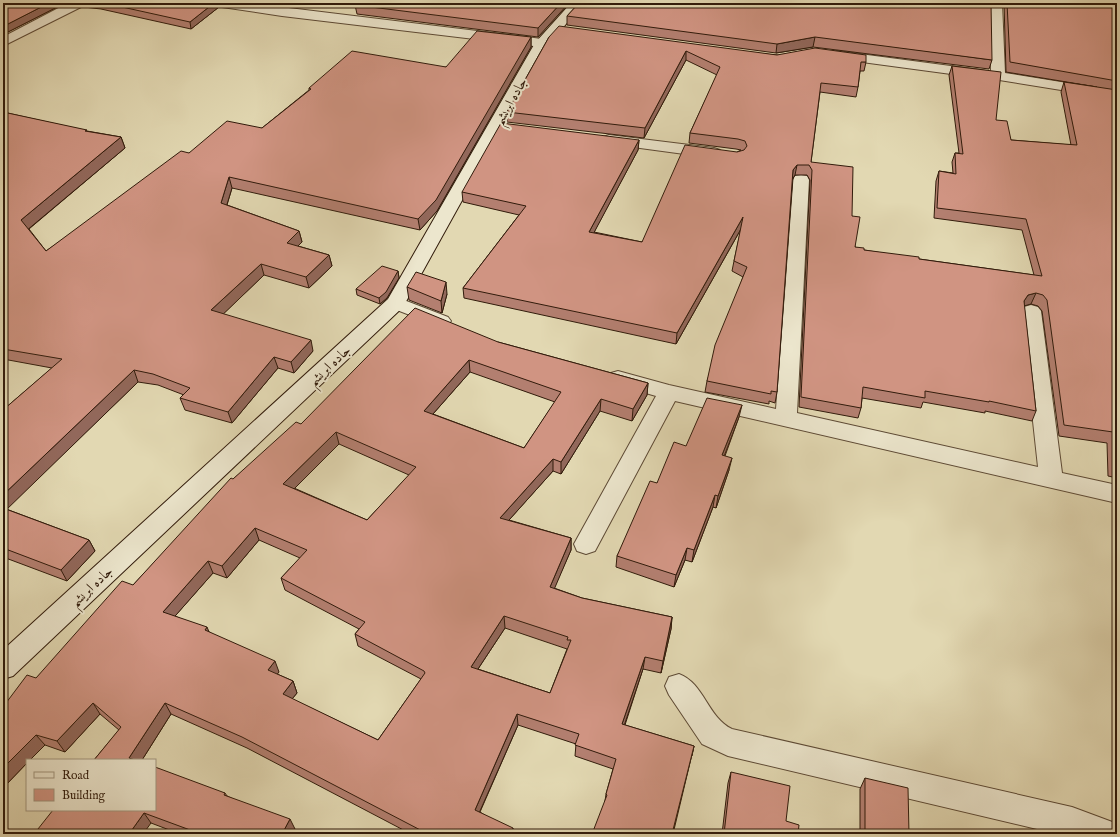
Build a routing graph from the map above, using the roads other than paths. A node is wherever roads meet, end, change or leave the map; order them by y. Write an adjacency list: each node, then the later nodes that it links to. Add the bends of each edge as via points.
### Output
1 (78, 3): 9 (street)
2 (222, 3): 6 (street)
3 (578, 3): 8 (street, جاده ابریشم)
4 (996, 3): 11 (street)
5 (1115, 3): 7 (street)
6 (286, 8): 8 (street)
7 (1117, 16)
8 (556, 34): 16 (street, جاده ابریشم)
9 (3, 42)
10 (821, 53): 11 (street)
11 (998, 76): 12 (street)
12 (1117, 95)
13 (596, 139): 14 (street)
14 (728, 154)
15 (801, 180): 21 (street)
16 (396, 303): 18 (street); 25 (street, جاده ابریشم)
17 (1031, 310): 22 (street)
18 (462, 330)
19 (600, 373): 20 (street)
20 (669, 392): 21 (street); 24 (street)
21 (786, 419): 22 (street)
22 (1052, 479): 23 (street)
23 (1117, 494)
24 (586, 544)
25 (3, 667)
26 (680, 686): 27 (street, via 712,734 728,742 1072,822)
27 (1104, 834)

